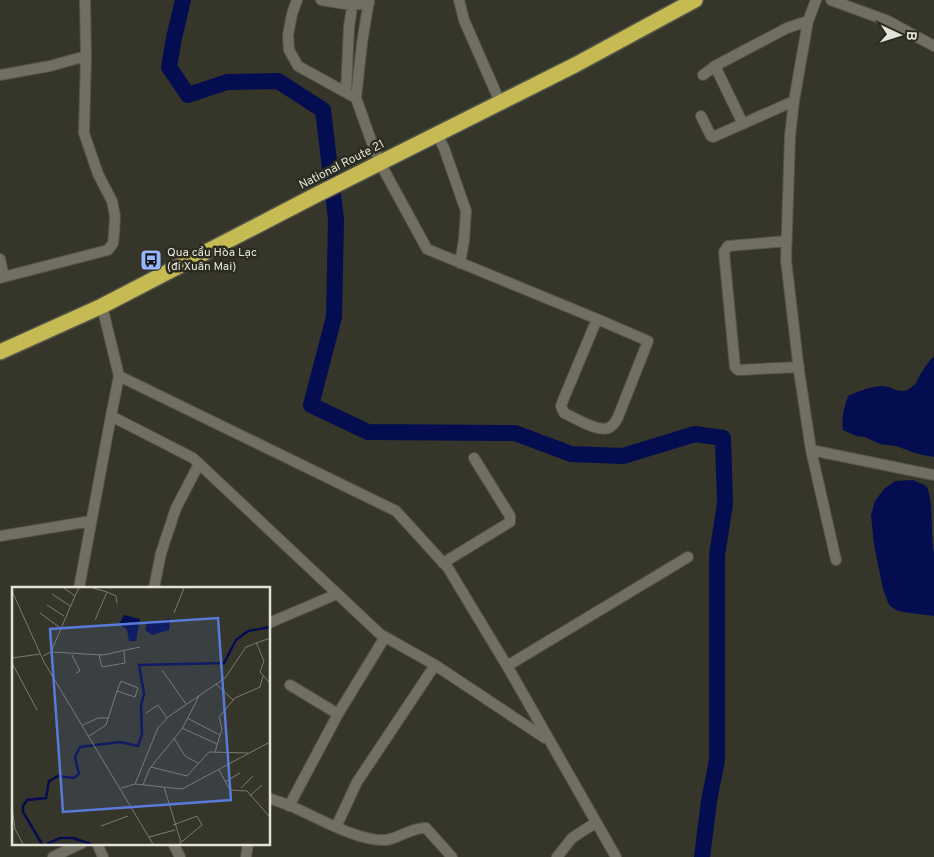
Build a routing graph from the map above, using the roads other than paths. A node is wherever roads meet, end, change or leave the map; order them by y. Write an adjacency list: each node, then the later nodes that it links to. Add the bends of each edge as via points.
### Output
1 (85, 0): 13 (street)
2 (297, 0): 17 (street, via 289,28 289,50 298,66)
3 (321, 0): 9 (street)
4 (459, 0): 20 (street, via 464,20)
5 (695, 0): 10 (highway, National Route 21)
6 (816, 0): 11 (street)
7 (831, 0): 12 (street, via 888,21)
8 (369, 1): 9 (street); 18 (street)
9 (353, 3): 17 (street)
10 (673, 5): 20 (highway, National Route 21, via 575,65)
11 (808, 21): 14 (street, via 787,28); 19 (street)
12 (934, 46)
13 (86, 56): 15 (street); 28 (street, via 84,133 112,202 115,216 113,243 108,250)
14 (716, 66): 16 (street); 22 (street)
15 (0, 75)
16 (704, 75)
17 (346, 92): 18 (street)
18 (356, 98): 24 (street)
19 (794, 101): 22 (street); 25 (street)
20 (500, 102): 23 (highway, National Route 21)
21 (701, 116): 22 (street, via 713,137)
22 (742, 124)
23 (437, 134): 24 (highway, National Route 21); 27 (street, via 466,211)
24 (380, 162): 27 (street, via 427,249); 29 (highway, National Route 21)
25 (787, 241): 32 (street, via 786,260); 32 (street, via 728,246 724,252 734,367 738,370)
26 (0, 259): 28 (street)
27 (460, 263): 30 (street)
28 (2, 277)
29 (102, 306): 31 (highway, National Route 21); 33 (street)
30 (597, 319): 30 (street, via 648,341 618,417 607,429 598,429 564,412 561,406)
31 (0, 352)
32 (799, 367): 35 (street)
33 (120, 376): 34 (street); 43 (street, via 396,511)
34 (111, 416): 37 (street); 39 (street)
35 (811, 450): 38 (street); 42 (street)
36 (474, 458): 43 (street, via 510,516 510,522)
37 (199, 464): 45 (street, via 176,508); 46 (street)
38 (934, 475)
39 (90, 521): 40 (street); 44 (street)
40 (0, 536)
41 (688, 557): 50 (street)
42 (836, 560)
43 (443, 563): 50 (street)
44 (79, 587)
45 (154, 587)
46 (337, 594): 47 (street); 48 (street)
47 (270, 623)
48 (385, 637): 49 (street); 52 (street)
49 (434, 665): 53 (street); 57 (street, via 358,782)
50 (507, 666): 53 (street)
51 (290, 685): 52 (street)
52 (338, 714): 55 (street)
53 (548, 740): 56 (street)
54 (270, 798): 55 (street)
55 (289, 806): 57 (street)
56 (595, 823): 67 (street, via 572,838); 68 (street)
57 (336, 827): 66 (street, via 365,838 385,840 426,828)
58 (80, 844): 62 (street)
59 (97, 844): 63 (street)
60 (174, 844): 64 (street)
61 (248, 844): 65 (street)
62 (53, 857)
63 (103, 857)
64 (180, 857)
65 (246, 857)
66 (452, 857)
67 (557, 857)
68 (616, 857)

